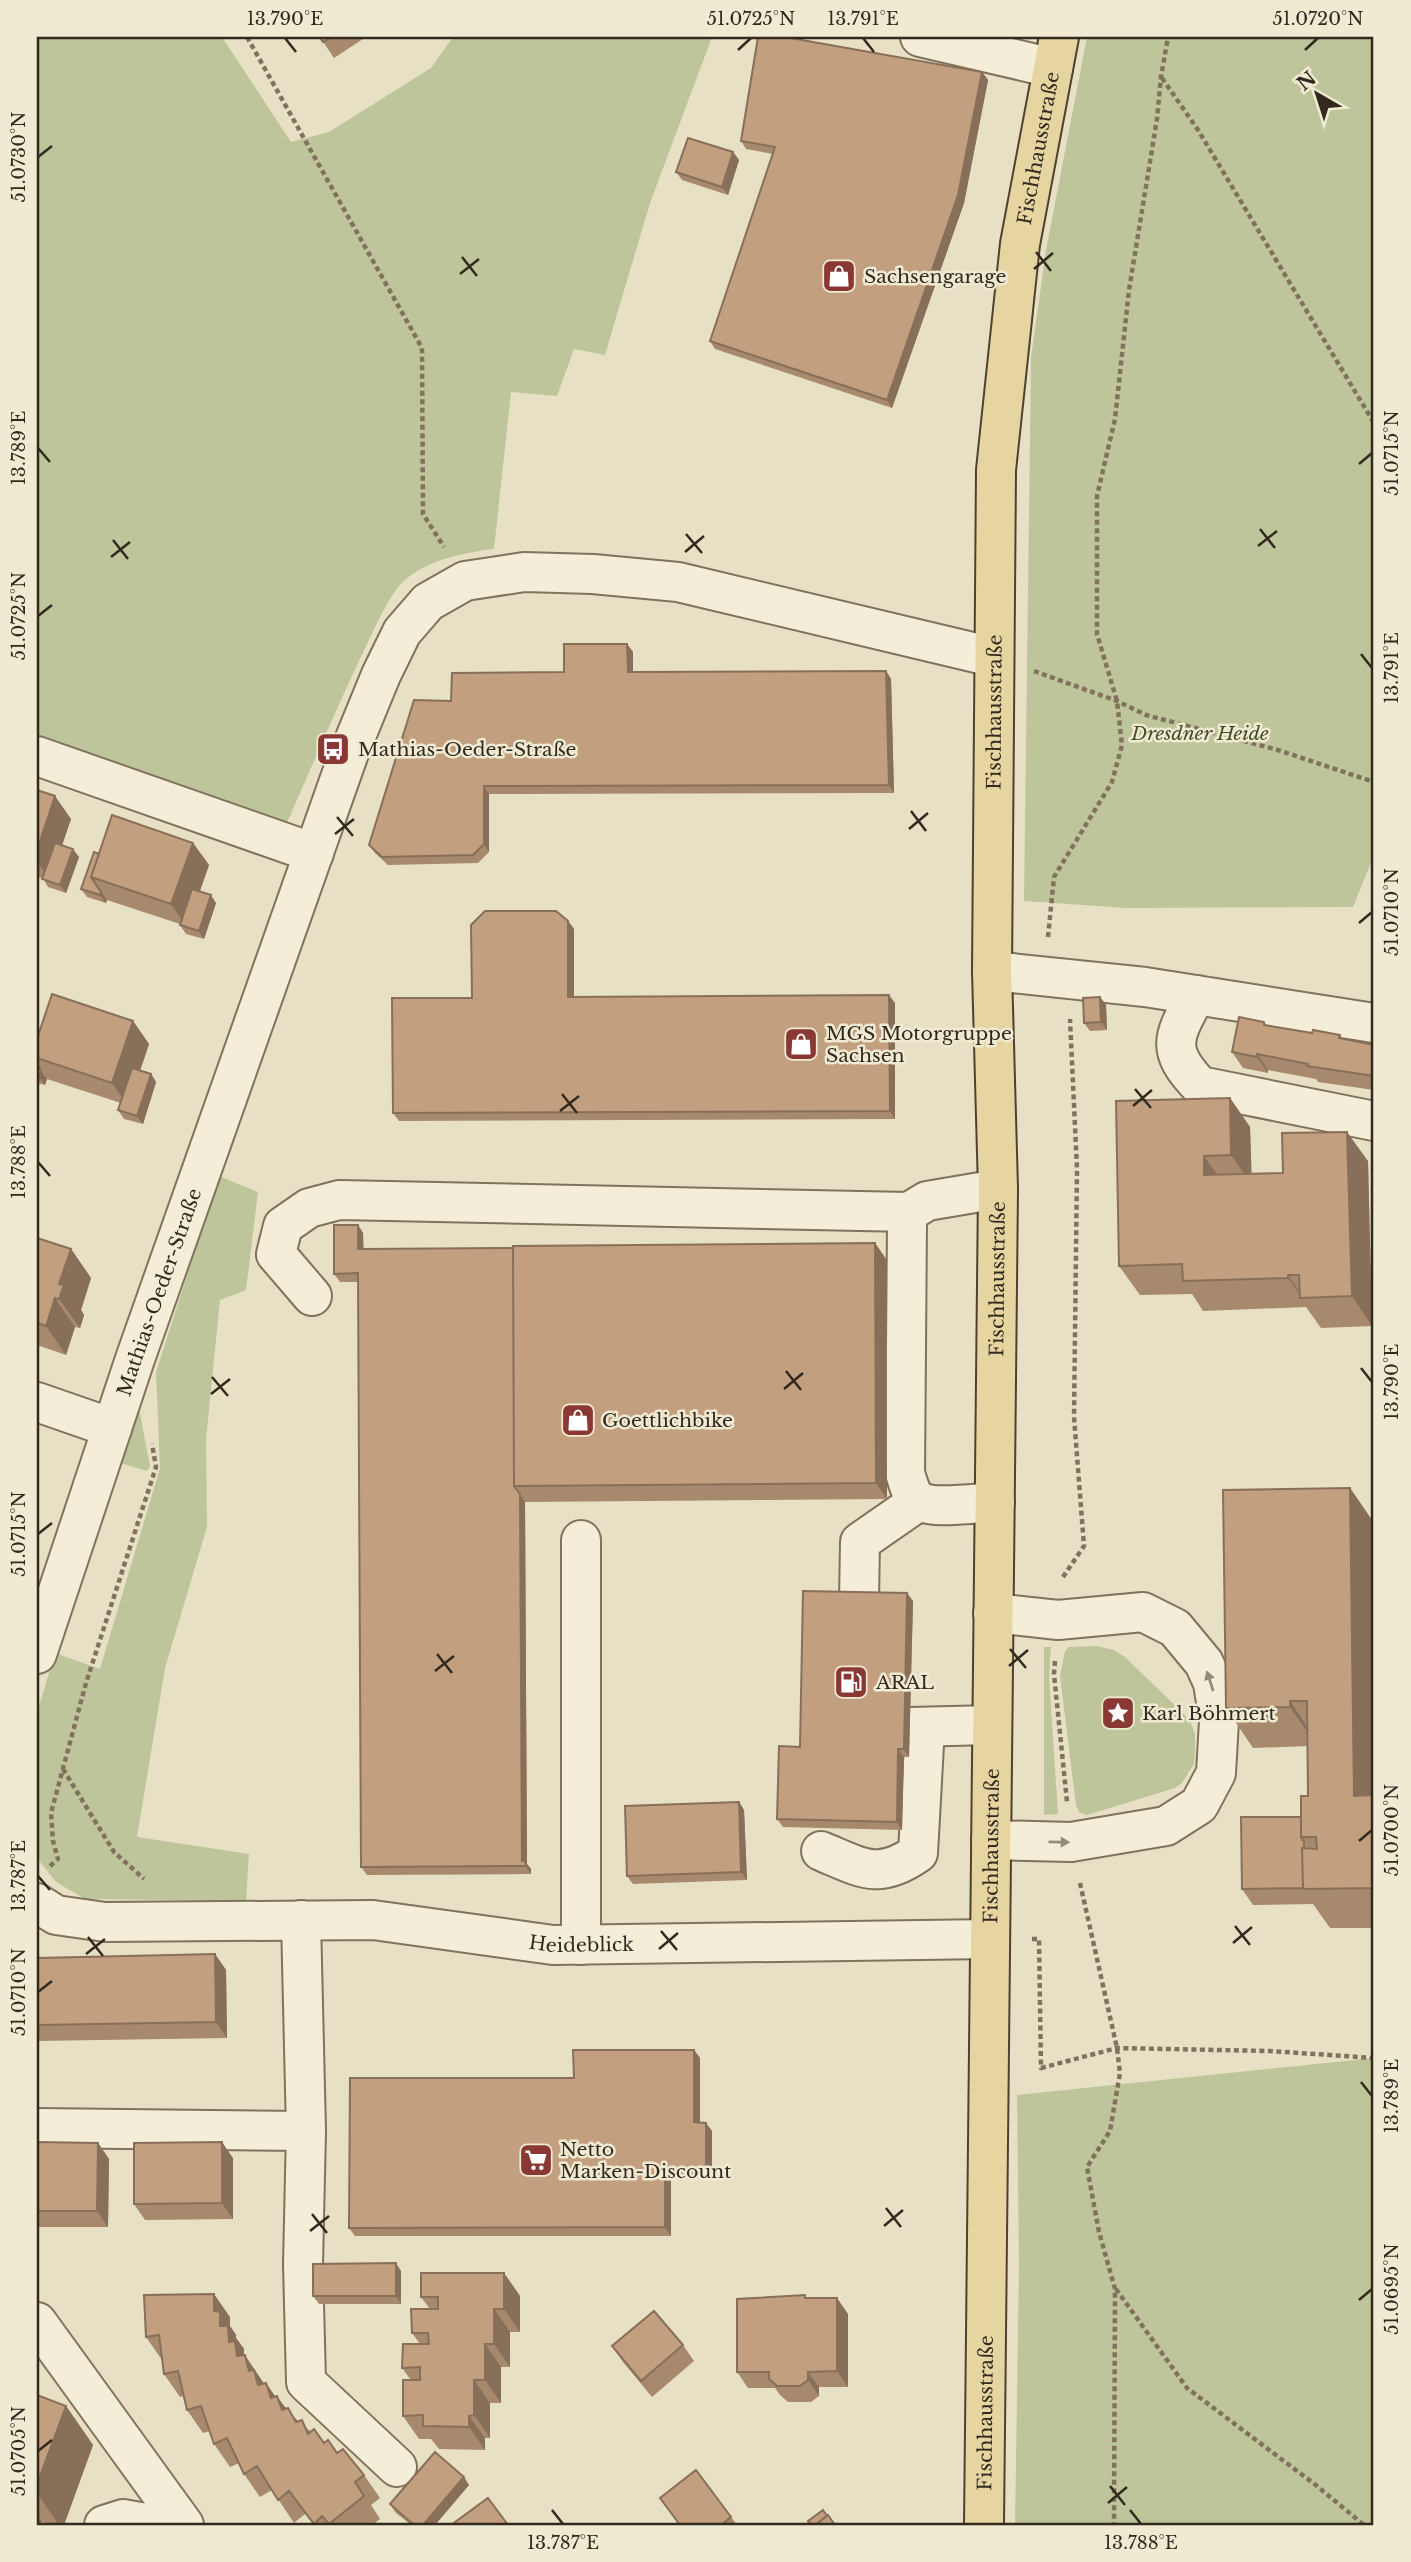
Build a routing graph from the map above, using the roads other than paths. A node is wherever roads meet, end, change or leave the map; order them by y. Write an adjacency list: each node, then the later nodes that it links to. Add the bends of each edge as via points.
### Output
1 (920, 37): 2 (street)
2 (1056, 52): 3 (main road, Fischhausstraße, via 1020,244 996,470)
3 (993, 657): 5 (street, Mathias-Oeder-Straße, via 678,582 524,572 465,581 428,602 402,632 363,720); 6 (main road, Fischhausstraße)
4 (37, 756): 5 (street)
5 (314, 853): 14 (street, Mathias-Oeder-Straße)
6 (992, 971): 7 (street); 10 (main road, Fischhausstraße)
7 (1196, 995): 8 (street); 9 (street, via 1178,1027 1175,1050 1182,1068 1200,1086)
8 (1374, 1023)
9 (1374, 1121)
10 (998, 1189): 11 (street, via 927,1201); 16 (main road, Fischhausstraße)
11 (909, 1212): 12 (street, via 340,1200 309,1208 283,1226 276,1254); 15 (street, via 905,1473)
12 (312, 1296)
13 (37, 1402): 14 (street)
14 (112, 1428): 20 (street, Mathias-Oeder-Straße)
15 (919, 1501): 16 (street); 18 (street, via 860,1542)
16 (995, 1502): 19 (main road, Fischhausstraße)
17 (581, 1540): 27 (street)
18 (859, 1600)
19 (993, 1613): 21 (main road, Fischhausstraße); 22 (street, one-way to 19, via 1071,1842 1166,1826 1199,1805 1216,1773 1219,1721 1213,1683 1204,1663 1175,1628 1143,1612 1058,1620)
20 (38, 1647)
21 (992, 1725): 22 (main road, Fischhausstraße); 23 (street, via 918,1727 918,1853 901,1864 869,1871)
22 (991, 1840): 26 (main road, Fischhausstraße)
23 (821, 1850)
24 (40, 1888): 25 (street, Heideblick, via 56,1915 104,1922)
25 (301, 1920): 27 (street, Heideblick, via 373,1920 553,1945); 29 (street)
26 (990, 1939): 27 (street, Heideblick); 35 (main road, Fischhausstraße)
27 (580, 1944)
28 (37, 2128): 29 (street)
29 (306, 2131): 31 (street, via 306,2382)
30 (37, 2322): 34 (street)
31 (397, 2467)
32 (104, 2525): 33 (street, via 123,2519)
33 (157, 2525)
34 (184, 2525)
35 (984, 2525)

